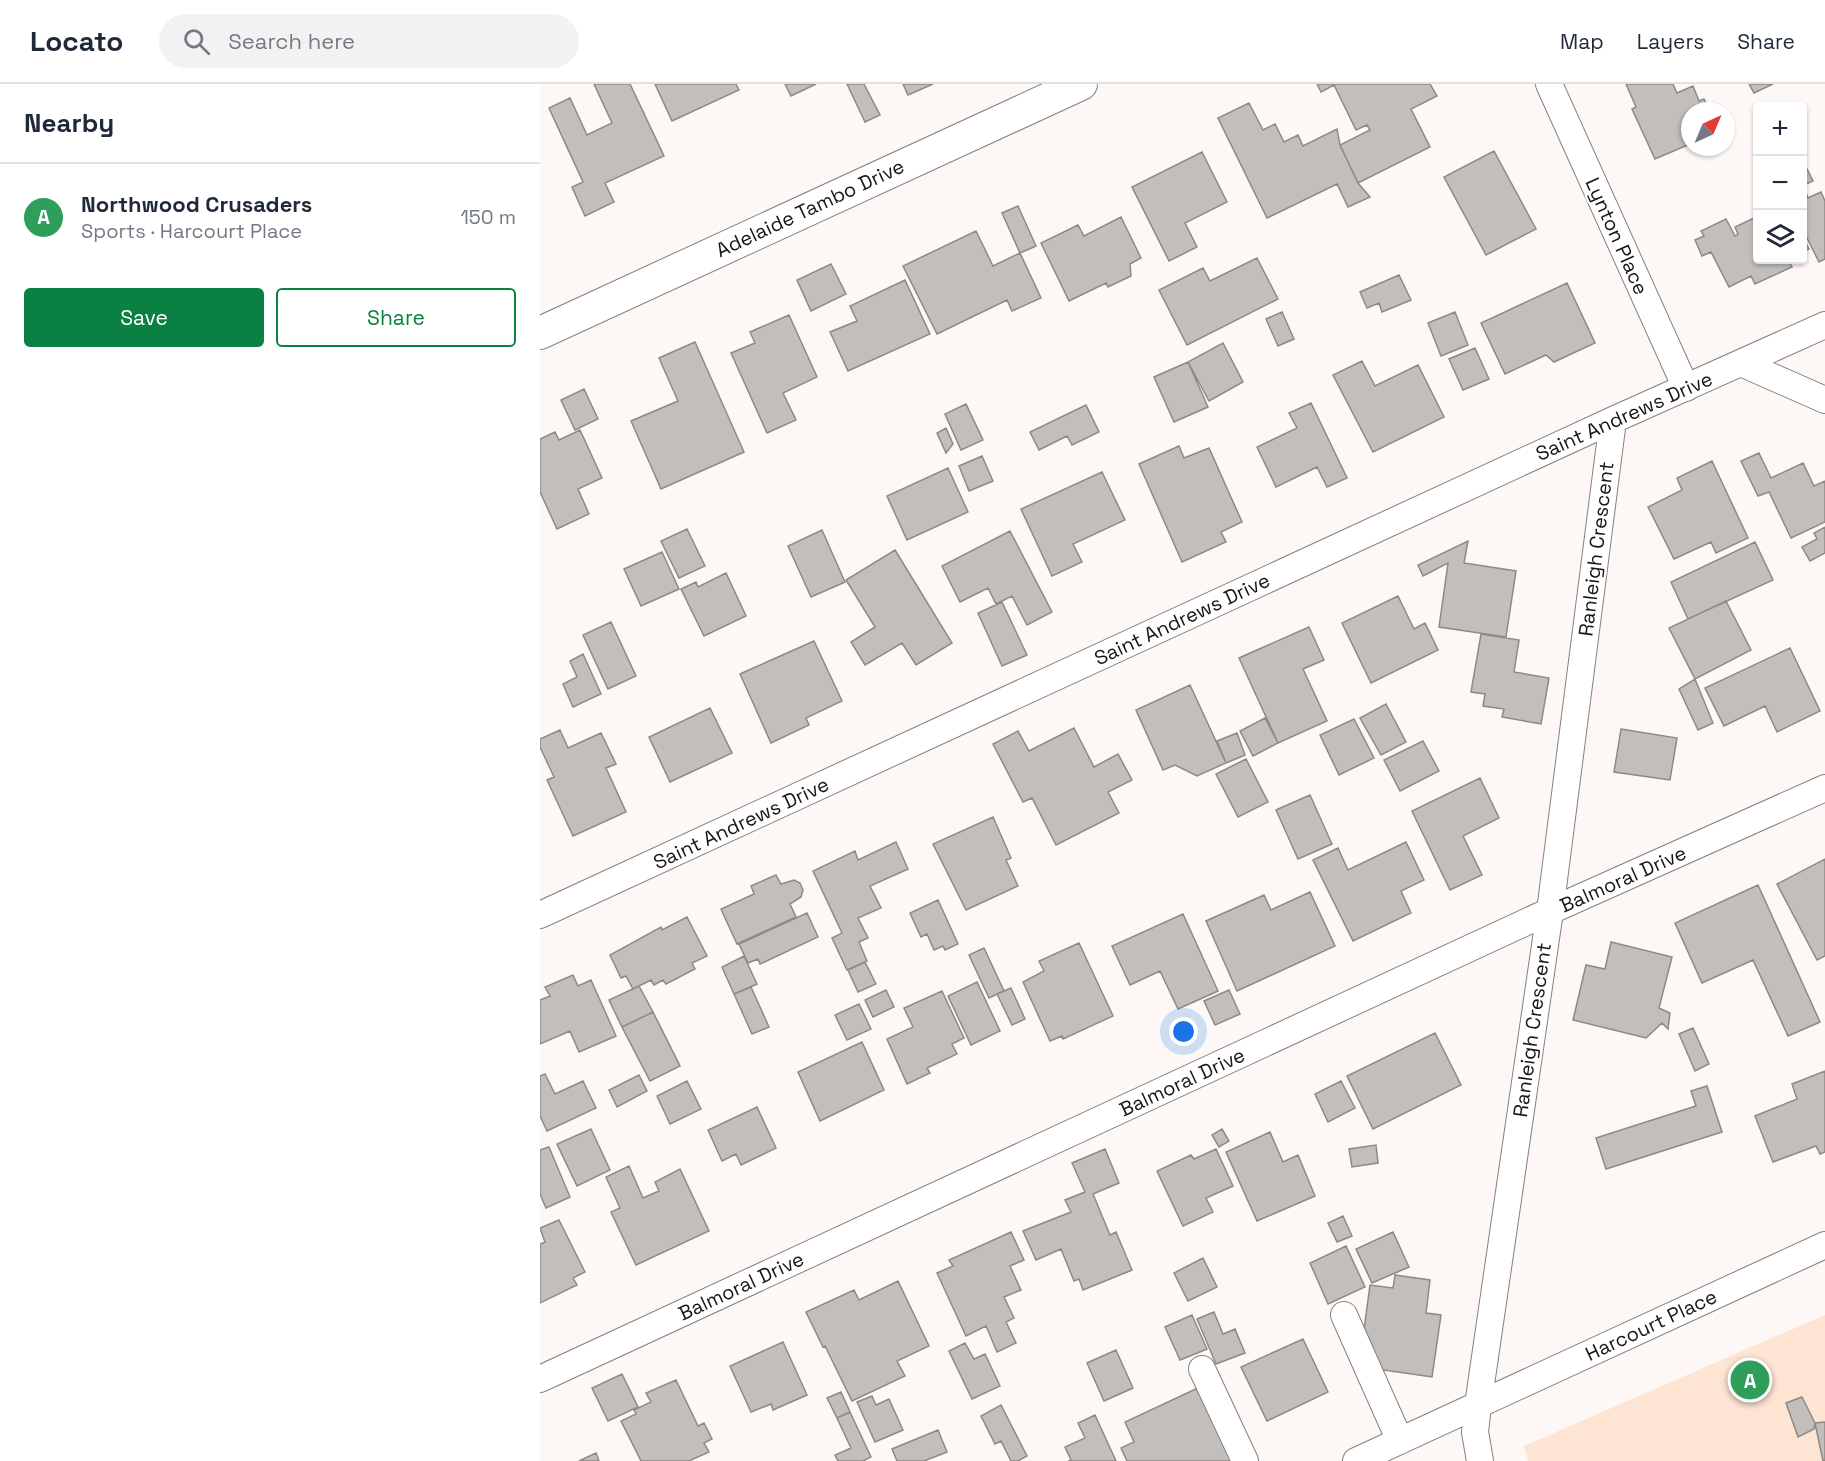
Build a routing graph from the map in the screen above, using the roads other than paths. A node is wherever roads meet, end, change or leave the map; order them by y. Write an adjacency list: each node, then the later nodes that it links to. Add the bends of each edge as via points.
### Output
1 (1081, 84): 4 (street, Adelaide Tambo Drive)
2 (1548, 84): 6 (street, Lynton Place)
3 (1825, 325): 5 (street, Saint Andrews Drive)
4 (540, 333)
5 (1741, 363): 6 (street, Saint Andrews Drive); 7 (street)
6 (1686, 388): 8 (street, Saint Andrews Drive)
7 (1825, 400)
8 (1613, 420): 10 (street, Ranleigh Crescent); 11 (street, Saint Andrews Drive)
9 (1825, 788): 10 (street, Balmoral Drive)
10 (1550, 911): 15 (street, Balmoral Drive); 16 (street, Ranleigh Crescent)
11 (540, 915)
12 (1825, 1245): 16 (street, Harcourt Place)
13 (1344, 1315): 17 (street)
14 (1202, 1369): 18 (street)
15 (540, 1379)
16 (1478, 1405): 17 (street, Harcourt Place); 20 (street, Ranleigh Crescent, via 1475,1432)
17 (1400, 1441): 19 (street, Harcourt Place)
18 (1245, 1461)
19 (1356, 1461)
20 (1480, 1461)

